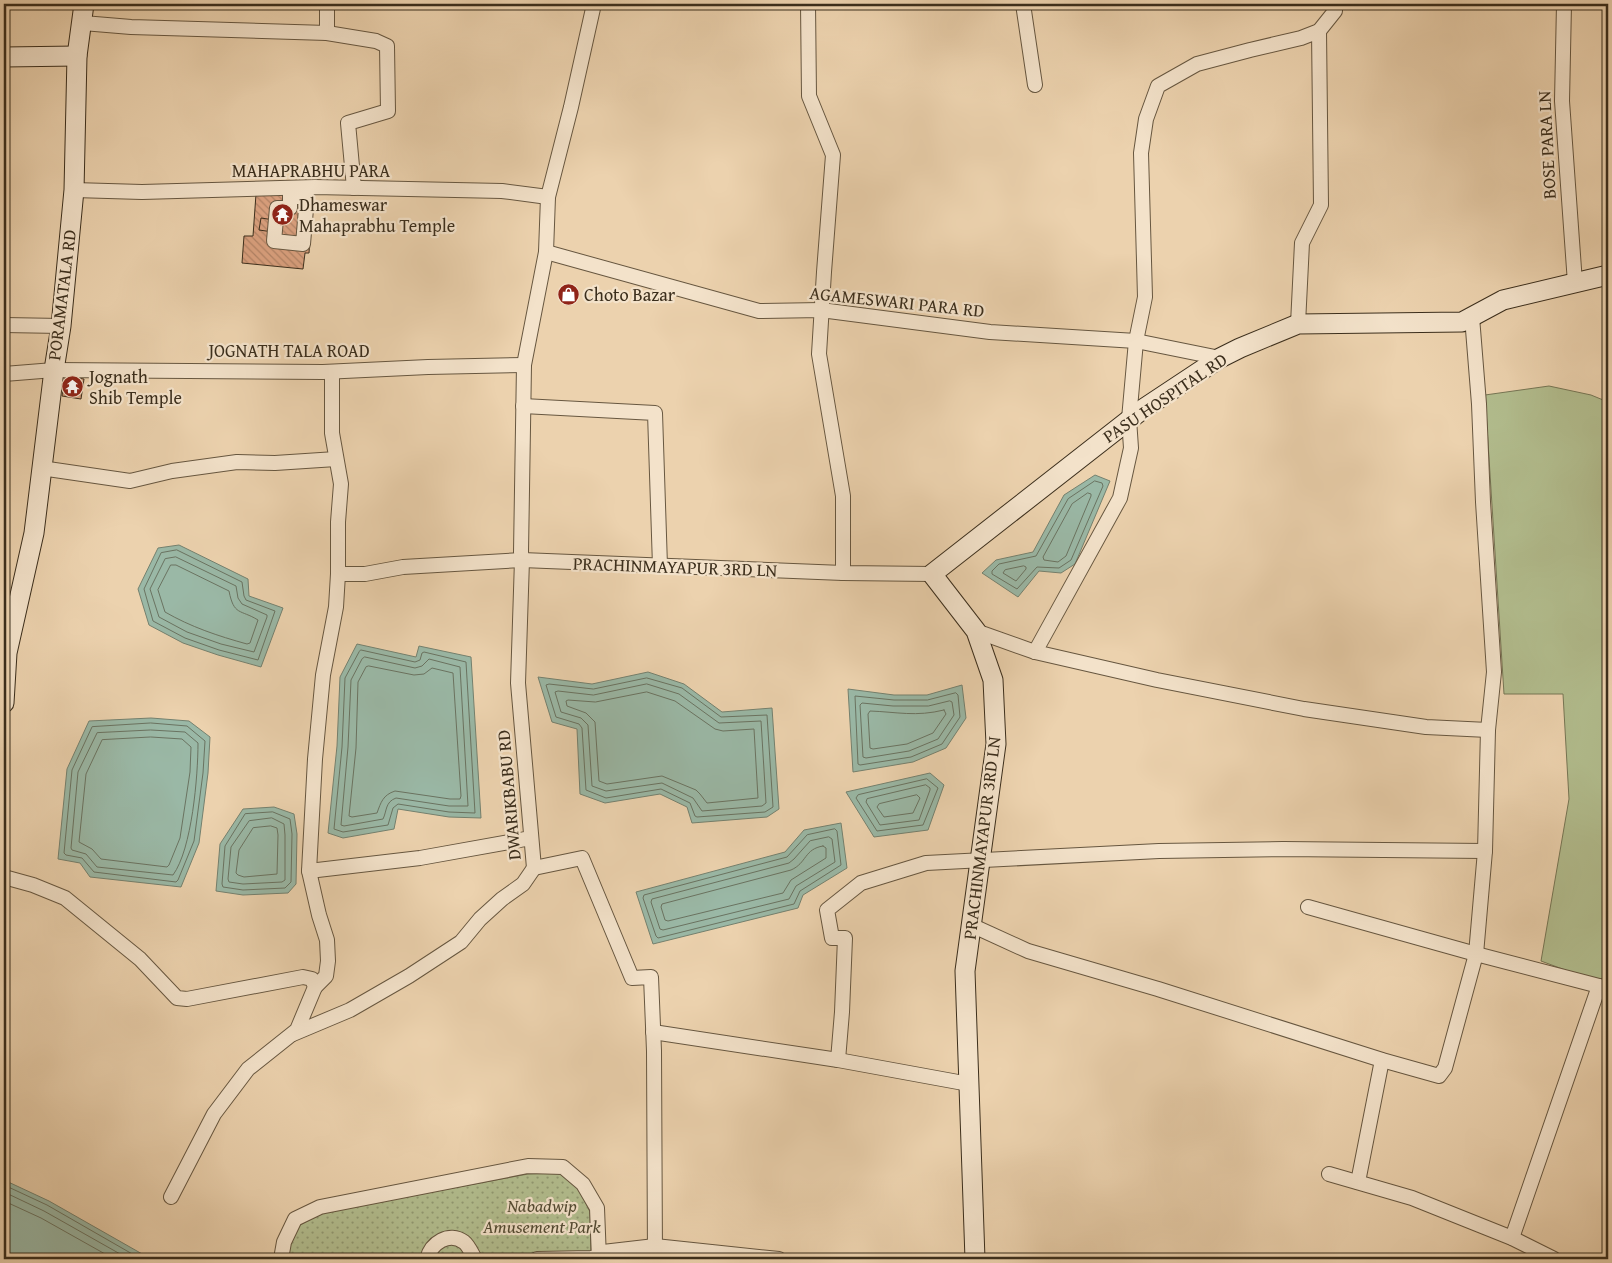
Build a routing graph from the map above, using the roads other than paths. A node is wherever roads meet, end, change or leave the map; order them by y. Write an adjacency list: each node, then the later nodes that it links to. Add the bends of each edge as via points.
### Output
1 (84, 4): 8 (main road, PORAMATALA RD)
2 (327, 4): 10 (street)
3 (594, 4): 16 (street, DWARIKBABU RD)
4 (808, 4): 20 (street, via 809,96 834,155)
5 (1023, 4): 13 (street)
6 (1335, 4): 9 (street, via 1335,11)
7 (1564, 4): 19 (street, BOSE PARA LN, via 1562,101)
8 (83, 23): 10 (street); 11 (main road, PORAMATALA RD)
9 (1319, 31): 22 (street, via 1321,205 1302,243); 25 (street, via 1197,64 1158,86 1146,119 1140,153 1145,298)
10 (328, 33): 14 (street, via 376,41 387,46 388,111 348,123)
11 (78, 56): 12 (main road); 15 (main road, PORAMATALA RD)
12 (4, 57)
13 (1035, 85)
14 (354, 188): 15 (street, MAHAPRABHU PARA, via 290,193); 16 (street, MAHAPRABHU PARA, via 502,191)
15 (74, 190): 24 (main road, PORAMATALA RD)
16 (548, 197): 17 (street, DWARIKBABU RD)
17 (546, 252): 20 (street, AGAMESWARI PARA RD, via 759,311); 27 (street, DWARIKBABU RD)
18 (1608, 276): 19 (main road, PASU HOSPITAL RD)
19 (1575, 283): 21 (main road, PASU HOSPITAL RD, via 1503,300)
20 (822, 310): 25 (street, AGAMESWARI PARA RD, via 990,332); 37 (street, via 819,354 843,496)
21 (1472, 317): 22 (main road, PASU HOSPITAL RD, via 1462,322); 43 (street, via 1494,672)
22 (1298, 324): 26 (main road, PASU HOSPITAL RD)
23 (4, 325): 24 (street)
24 (61, 326): 28 (main road, PORAMATALA RD)
25 (1136, 341): 26 (street, AGAMESWARI PARA RD); 32 (street)
26 (1220, 358): 32 (main road, PASU HOSPITAL RD)
27 (524, 365): 29 (street, JOGNATH TALA ROAD); 31 (street, DWARIKBABU RD)
28 (54, 370): 29 (street, JOGNATH TALA ROAD); 30 (street, JOGNATH TALA ROAD); 34 (main road, PORAMATALA RD)
29 (332, 372): 33 (street, via 332,433)
30 (4, 374)
31 (523, 406): 35 (street, DWARIKBABU RD); 36 (street, via 655,413)
32 (1129, 420): 39 (main road, PASU HOSPITAL RD); 41 (street, via 1131,448 1120,498)
33 (336, 460): 34 (street, via 275,464 237,462 172,471 130,481); 38 (street, via 341,484)
34 (41, 468): 42 (main road, PORAMATALA RD, via 34,533 7,653)
35 (521, 556): 36 (street, PRACHINMAYAPUR 3RD LN); 38 (street, PRACHINMAYAPUR 3RD LN, via 365,574); 44 (street, DWARIKBABU RD, via 518,683)
36 (660, 566): 37 (street, PRACHINMAYAPUR 3RD LN)
37 (843, 573): 39 (street, PRACHINMAYAPUR 3RD LN)
38 (338, 574): 48 (street, via 336,607 323,675)
39 (932, 574): 40 (main road, PRACHINMAYAPUR 3RD LN)
40 (976, 631): 41 (street); 46 (main road, PRACHINMAYAPUR 3RD LN, via 993,680 996,744)
41 (1034, 652): 43 (street, via 1304,709 1426,727)
42 (4, 703)
43 (1488, 730): 45 (street)
44 (531, 838): 47 (street, DWARIKBABU RD); 48 (street, via 420,858)
45 (1485, 851): 46 (street, via 1168,850); 52 (street)
46 (980, 859): 51 (main road, PRACHINMAYAPUR 3RD LN); 57 (street, via 926,863 861,883 827,910 832,938 845,938)
47 (534, 868): 55 (street, DWARIKBABU RD, via 582,858 632,978 651,977); 56 (street, via 523,884 480,918 461,942 350,1010)
48 (309, 871): 53 (street, via 327,940 326,976)
49 (4, 877): 53 (street, via 65,898 140,960 177,998 187,999 303,977 312,979)
50 (1308, 907): 52 (street)
51 (971, 925): 58 (street, via 1028,950); 59 (main road, PRACHINMAYAPUR 3RD LN, via 965,971)
52 (1476, 954): 54 (street); 58 (street, via 1445,1068 1439,1076)
53 (315, 987): 56 (street)
54 (1604, 988): 63 (street)
55 (653, 1032): 57 (street); 64 (street, DWARIKBABU RD)
56 (293, 1034): 62 (street, via 248,1069 214,1114)
57 (838, 1060): 59 (street)
58 (1382, 1060): 61 (street)
59 (969, 1084): 71 (main road, PRACHINMAYAPUR 3RD LN)
60 (1329, 1174): 61 (street)
61 (1358, 1182): 63 (street, via 1412,1198)
62 (171, 1198)
63 (1512, 1238): 72 (street)
64 (655, 1253): 65 (street, via 603,1252); 70 (street)
65 (599, 1258): 66 (street, via 597,1208 582,1184 563,1167 528,1166 320,1207 295,1219 284,1242); 69 (street)
66 (281, 1259)
67 (427, 1259): 68 (street, via 436,1243 450,1238 466,1243)
68 (475, 1259)
69 (537, 1259)
70 (780, 1259)
71 (975, 1259)
72 (1554, 1259)

